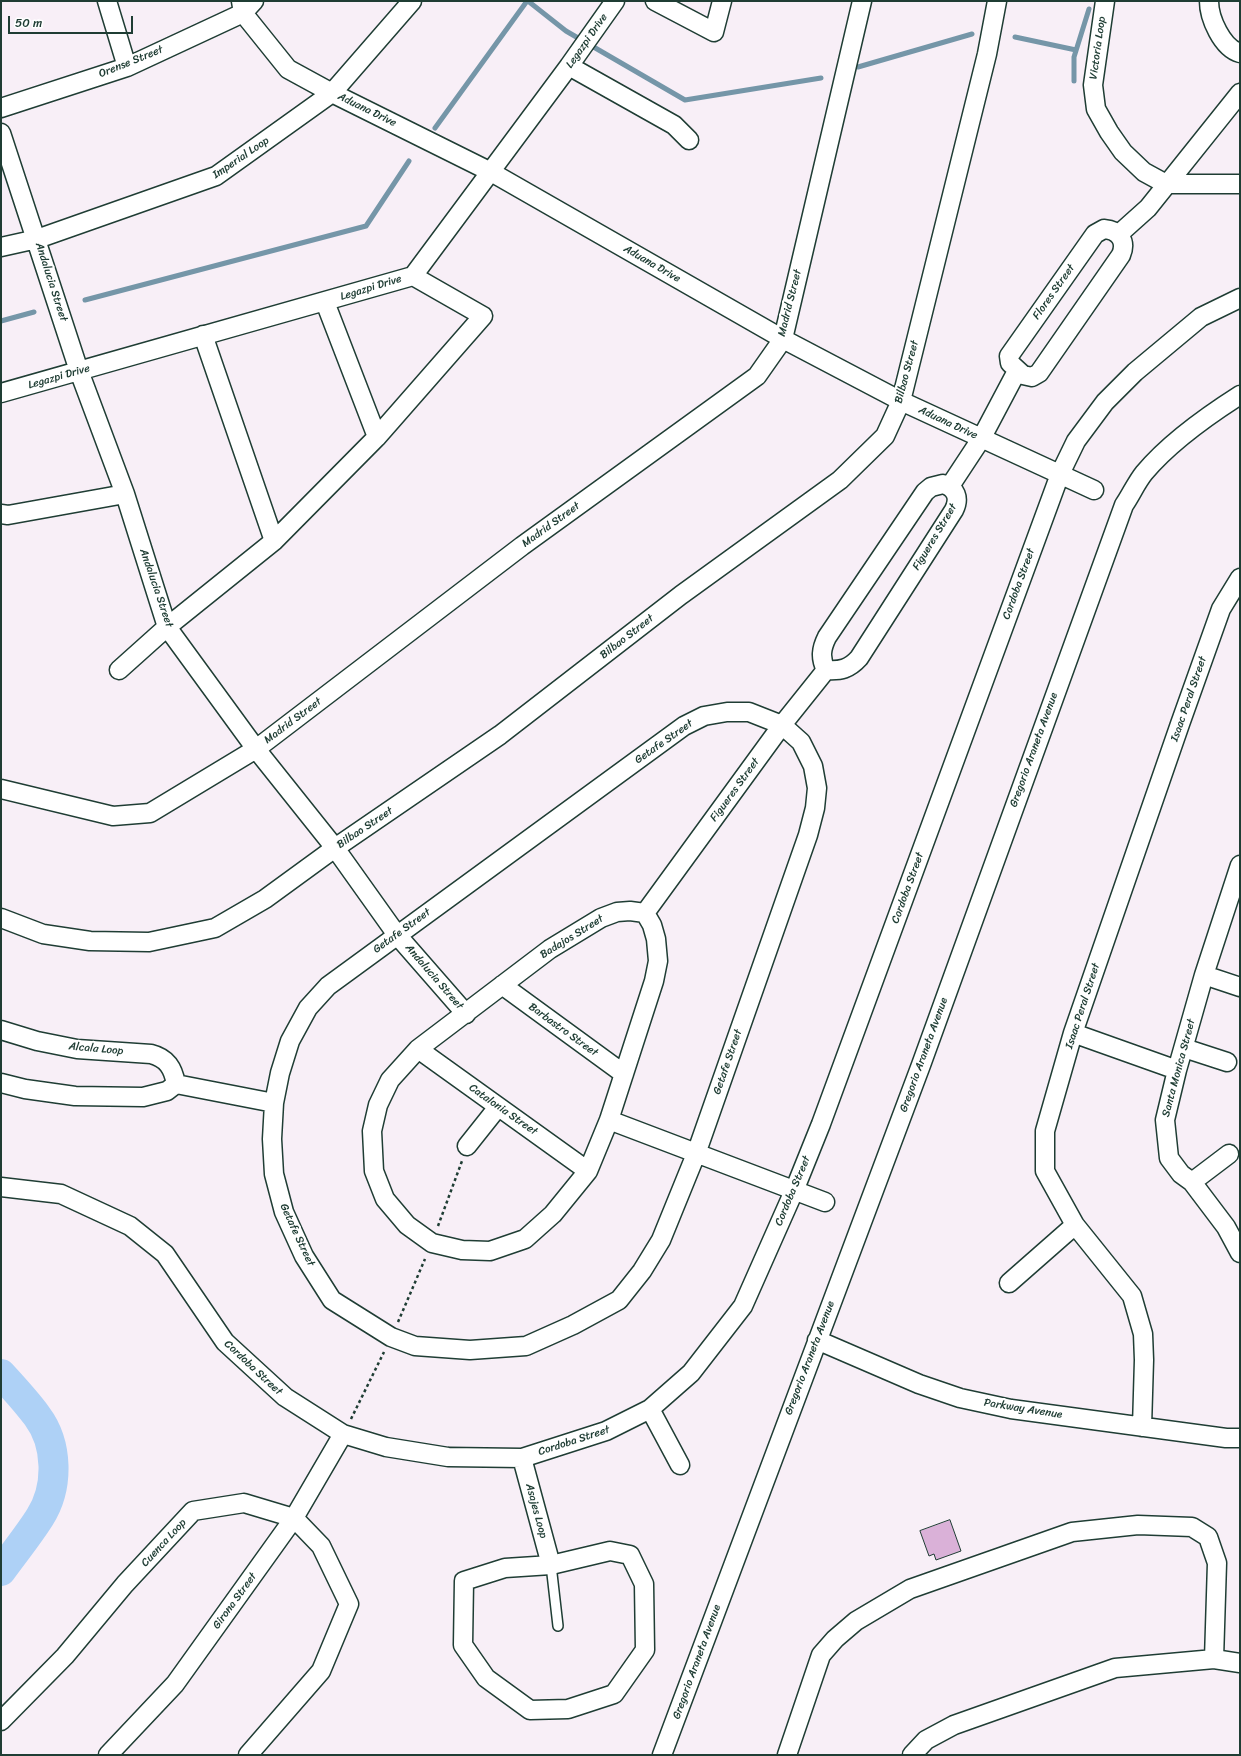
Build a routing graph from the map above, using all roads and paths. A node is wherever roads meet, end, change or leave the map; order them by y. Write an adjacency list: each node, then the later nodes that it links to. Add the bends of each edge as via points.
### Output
1 (107, 1): 13 (street)
2 (412, 1): 14 (street, Imperial Loop)
3 (615, 1): 12 (street, Legazpi Drive)
4 (655, 1): 5 (street, via 714,32)
5 (722, 1)
6 (862, 1): 29 (street, Madrid Street)
7 (997, 1): 34 (street, Bilbao Street, via 987,54)
8 (1105, 1): 20 (street, Victoria Loop, via 1093,85 1096,109 1123,152 1144,172)
9 (1209, 1): 11 (street, via 1211,16 1222,39)
10 (246, 5): 13 (street, Orense Street); 14 (street, Aduana Drive, via 288,69)
11 (1240, 53)
12 (569, 66): 18 (street, via 674,125); 19 (street, Legazpi Drive)
13 (127, 67): 16 (street, Orense Street)
14 (332, 93): 19 (street, Aduana Drive); 23 (street, Imperial Loop, via 216,176)
15 (1240, 93): 20 (street)
16 (1, 108)
17 (1, 133): 23 (street, Andalucia Street)
18 (689, 140)
19 (491, 172): 25 (street, Legazpi Drive); 29 (street, Aduana Drive)
20 (1166, 184): 21 (street, Victoria Loop); 22 (street, via 1148,208)
21 (1240, 184)
22 (1119, 234): 31 (street, via 1123,242 1121,255 1039,373 1028,377); 31 (street, Flores Street, via 1104,229 1095,234 1009,356 1010,363)
23 (37, 239): 24 (street, Imperial Loop); 30 (street, Andalucia Street)
24 (1, 247)
25 (413, 276): 27 (street, Legazpi Drive); 35 (street, via 483,316)
26 (1240, 298): 37 (street, Cordoba Street, via 1201,317 1135,372 1105,402 1076,441)
27 (325, 302): 28 (street, Legazpi Drive); 35 (street)
28 (203, 335): 30 (street, Legazpi Drive); 42 (street)
29 (783, 339): 34 (street, Aduana Drive); 48 (street, Madrid Street, via 757,376 522,546)
30 (79, 371): 32 (street, Legazpi Drive); 40 (street, Andalucia Street)
31 (1017, 371): 36 (street)
32 (1, 393)
33 (1240, 395): 84 (street, Gregorio Araneta Avenue, via 1205,417 1171,446 1144,473 1124,505 921,1065)
34 (901, 401): 36 (street, Aduana Drive); 50 (street, Bilbao Street, via 885,436 840,480 681,595 500,735)
35 (377, 438): 42 (street)
36 (981, 438): 37 (street, Aduana Drive); 38 (street, Figueres Street)
37 (1060, 474): 39 (street, Aduana Drive); 77 (street, Cordoba Street, via 821,1124)
38 (950, 486): 46 (street, Figueres Street, via 938,485 930,487 925,492 827,637 821,656); 46 (street, Figueres Street, via 957,497 954,510 859,658 844,670)
39 (1094, 490)
40 (125, 494): 41 (street, via 8,515); 44 (street, Andalucia Street)
41 (1, 514)
42 (274, 541): 44 (street)
43 (1240, 578): 60 (street, Isaac Peral Street, via 1221,609)
44 (167, 627): 45 (street); 48 (street, Andalucia Street)
45 (118, 670)
46 (826, 670): 47 (street, Figueres Street)
47 (782, 725): 52 (street, Figueres Street); 54 (street, Getafe Street, via 749,712 727,712 704,716 684,726); 72 (street, Getafe Street, via 801,742 813,766 817,788 815,808 808,835)
48 (256, 749): 49 (street, Madrid Street, via 150,813 113,816); 50 (street, Andalucia Street)
49 (1, 789)
50 (335, 848): 53 (street, Bilbao Street, via 265,900 215,928 178,936 149,942 90,941 43,934); 54 (street, Andalucia Street)
51 (1240, 865): 55 (street, Santa Monica Street)
52 (645, 912): 56 (street, Badajos Street, via 617,912 601,918 550,949); 65 (street, Badajos Street, via 656,939 658,960 654,981)
53 (1, 918)
54 (397, 935): 58 (street, Andalucia Street); 68 (street, Getafe Street, via 328,986 308,1008 290,1041)
55 (1204, 974): 57 (street); 61 (street, Santa Monica Street)
56 (502, 985): 58 (street, Badajos Street); 65 (street, Barbastro Street)
57 (1240, 987)
58 (466, 1014): 62 (street, Badajos Street)
59 (1, 1030): 67 (street, Alcala Loop, via 37,1042 77,1049 151,1054 168,1064)
60 (1073, 1033): 64 (street); 79 (street, Isaac Peral Street, via 1045,1131 1045,1171)
61 (1184, 1048): 63 (street); 64 (street, Santa Monica Street)
62 (418, 1050): 69 (street, Catalonia Street); 80 (street, Badajos Street, via 390,1080 378,1105 372,1132 374,1171 385,1199 407,1225)
63 (1228, 1062)
64 (1177, 1070): 75 (street, Santa Monica Street, via 1165,1120 1166,1142 1169,1158 1181,1174)
65 (624, 1074): 70 (street, Badajos Street)
66 (1, 1083): 67 (street, via 75,1096 137,1097 167,1091)
67 (176, 1084): 68 (street)
68 (274, 1103): 83 (street, Getafe Street, via 274,1174 284,1212 304,1256 332,1300)
69 (498, 1107): 71 (street); 74 (street, Catalonia Street)
70 (609, 1120): 72 (street); 74 (street, Badajos Street)
71 (467, 1146): 80 (path)
72 (696, 1154): 77 (street); 83 (street, Getafe Street, via 661,1240 642,1272 619,1300 573,1325 526,1346 470,1350 415,1346)
73 (1229, 1154): 75 (street)
74 (588, 1171): 80 (street, Badajos Street, via 553,1214 525,1239 490,1251 462,1250)
75 (1192, 1182): 81 (street, Santa Monica Street, via 1226,1227)
76 (1, 1187): 87 (street, Cordoba Street, via 61,1194 130,1226 165,1254 225,1342 285,1397)
77 (794, 1191): 78 (street); 85 (street, Cordoba Street, via 743,1306 691,1373)
78 (825, 1202)
79 (1075, 1224): 82 (street); 86 (street, Isaac Peral Street, via 1132,1296 1143,1334)
80 (432, 1243): 83 (path)
81 (1240, 1252)
82 (1009, 1283)
83 (391, 1337): 87 (path)
84 (816, 1340): 86 (street, Parkway Avenue, via 919,1384 960,1398 1010,1409); 99 (street, Gregorio Araneta Avenue)
85 (650, 1409): 89 (street, Cordoba Street, via 606,1431); 90 (street)
86 (1142, 1427): 88 (street, Parkway Avenue)
87 (343, 1434): 89 (street, Cordoba Street, via 386,1447 448,1457); 91 (street, Girona Street)
88 (1240, 1438)
89 (522, 1458): 92 (street, Asajes Loop)
90 (680, 1464)
91 (294, 1518): 96 (street, Cuenca Loop, via 244,1503 193,1511 125,1584 65,1656); 97 (street, Girona Street, via 175,1684); 98 (street, Cuenca Loop, via 322,1546 349,1604 321,1671)
92 (551, 1565): 92 (street, via 505,1568 464,1581 463,1645 486,1678 530,1710 568,1709 614,1694 645,1650 644,1584 630,1555 610,1551); 93 (lane)
93 (558, 1626)
94 (1214, 1659): 95 (street); 100 (street, via 1217,1563 1208,1537 1192,1527 1138,1525 1072,1532 910,1588 856,1621 835,1639 821,1656); 101 (street, via 1115,1668 954,1725 926,1740)
95 (1240, 1663)
96 (1, 1721)
97 (108, 1755)
98 (248, 1755)
99 (662, 1755)
100 (787, 1755)
101 (912, 1755)

